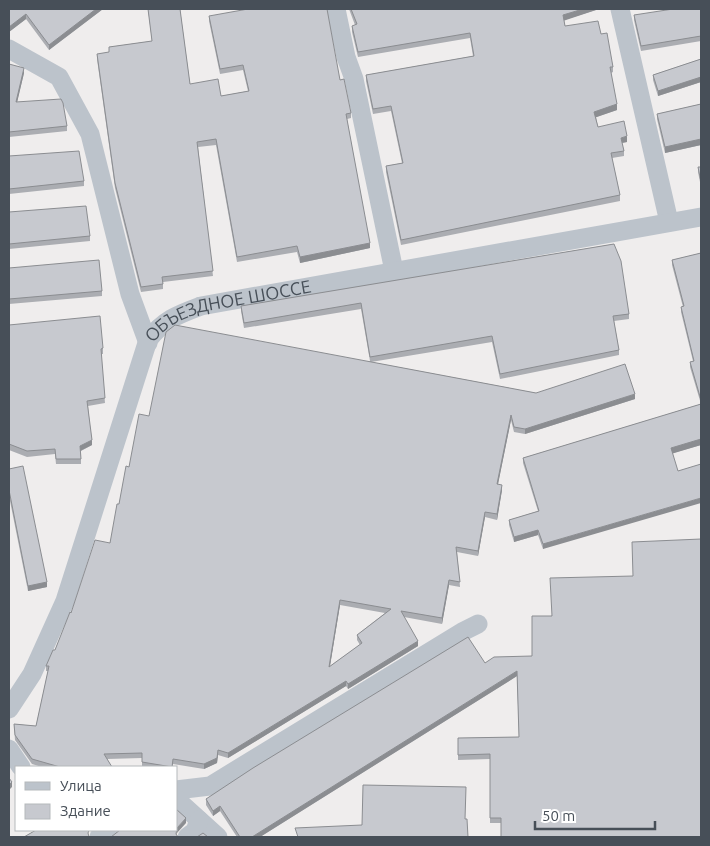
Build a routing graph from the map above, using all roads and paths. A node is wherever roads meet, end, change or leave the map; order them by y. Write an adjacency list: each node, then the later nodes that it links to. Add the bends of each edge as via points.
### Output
1 (336, 9): 6 (street)
2 (620, 9): 5 (street)
3 (9, 49): 7 (street, via 59,77 90,134 130,294)
4 (701, 217): 5 (street, ОБЪЕЗДНОЕ ШОССЕ)
5 (669, 222): 6 (street, ОБЪЕЗДНОЕ ШОССЕ)
6 (394, 271): 7 (street, ОБЪЕЗДНОЕ ШОССЕ, via 201,306 174,316 159,326)
7 (148, 343): 9 (street, ОБЪЕЗДНОЕ ШОССЕ, via 65,601 32,674)
8 (478, 624): 12 (street, via 210,786)
9 (9, 709)
10 (9, 748): 11 (street)
11 (20, 766)
12 (178, 790)
13 (178, 801): 14 (street)
14 (199, 820): 15 (street, via 196,831); 16 (street)
15 (187, 837)
16 (218, 837)

